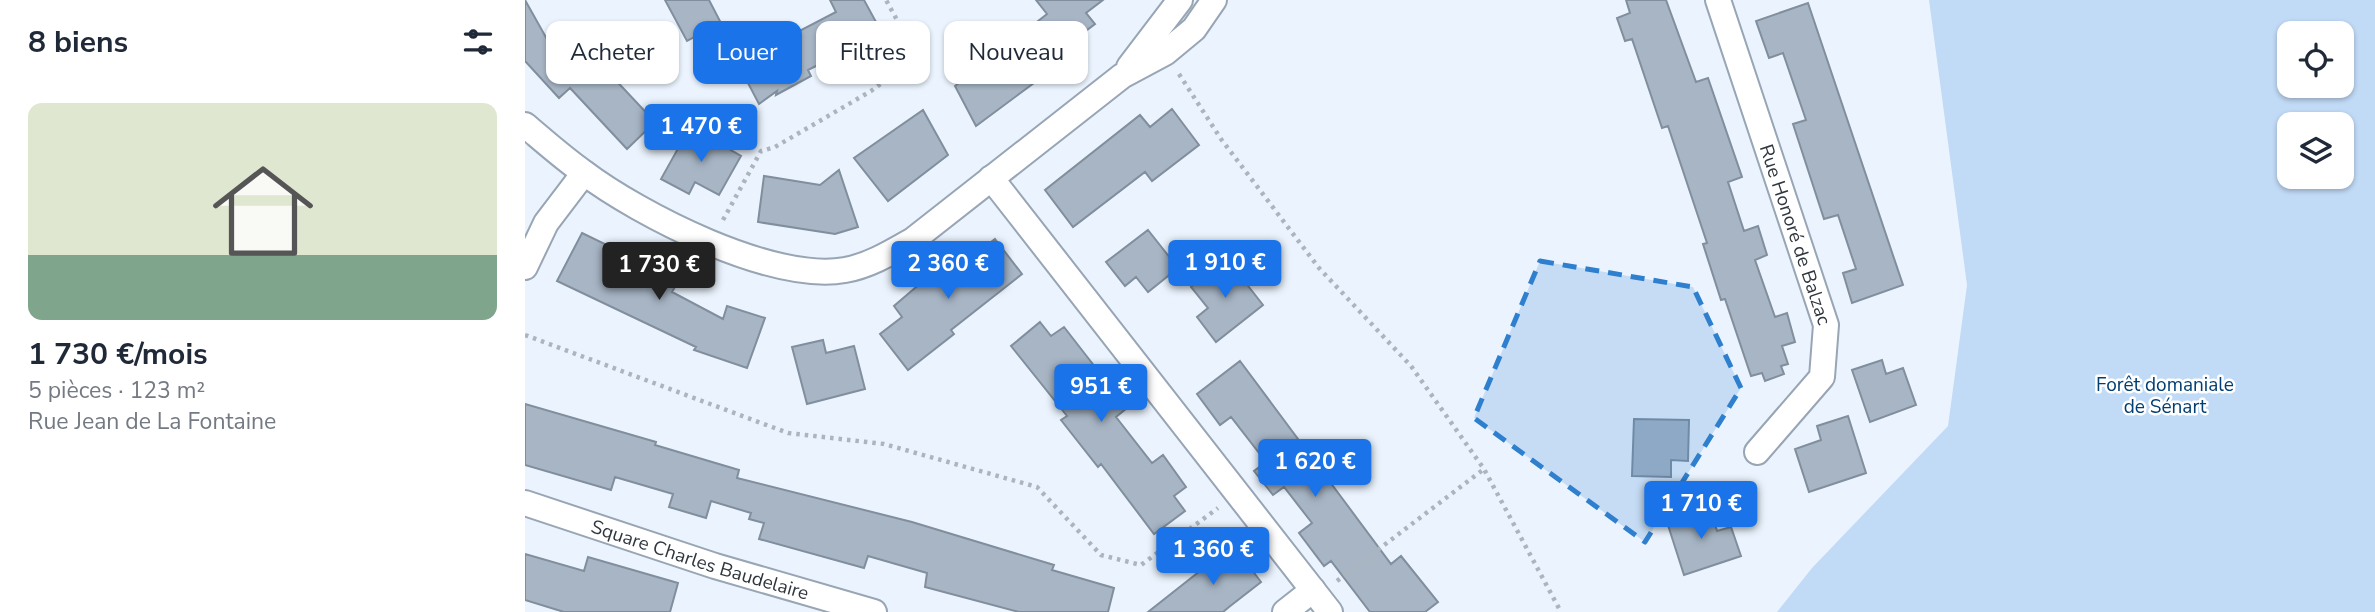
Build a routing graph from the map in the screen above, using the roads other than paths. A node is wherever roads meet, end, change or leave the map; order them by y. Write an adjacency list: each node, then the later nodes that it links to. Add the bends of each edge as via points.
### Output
1 (1180, 0): 4 (street)
2 (1214, 0): 4 (street, via 1195,29 1165,53)
3 (1718, 0): 9 (street, Rue Honoré de Balzac, via 1826,325 1822,377)
4 (1122, 76): 7 (street)
5 (525, 125): 6 (street)
6 (584, 173): 7 (street, via 636,206 711,242 798,270 844,270 879,259 913,240); 8 (street, via 546,223)
7 (991, 178): 11 (street)
8 (525, 267)
9 (1757, 452)
10 (525, 502): 12 (street, Square Charles Baudelaire, via 715,566)
11 (1320, 599): 13 (street)
12 (874, 612)
13 (1285, 612)

